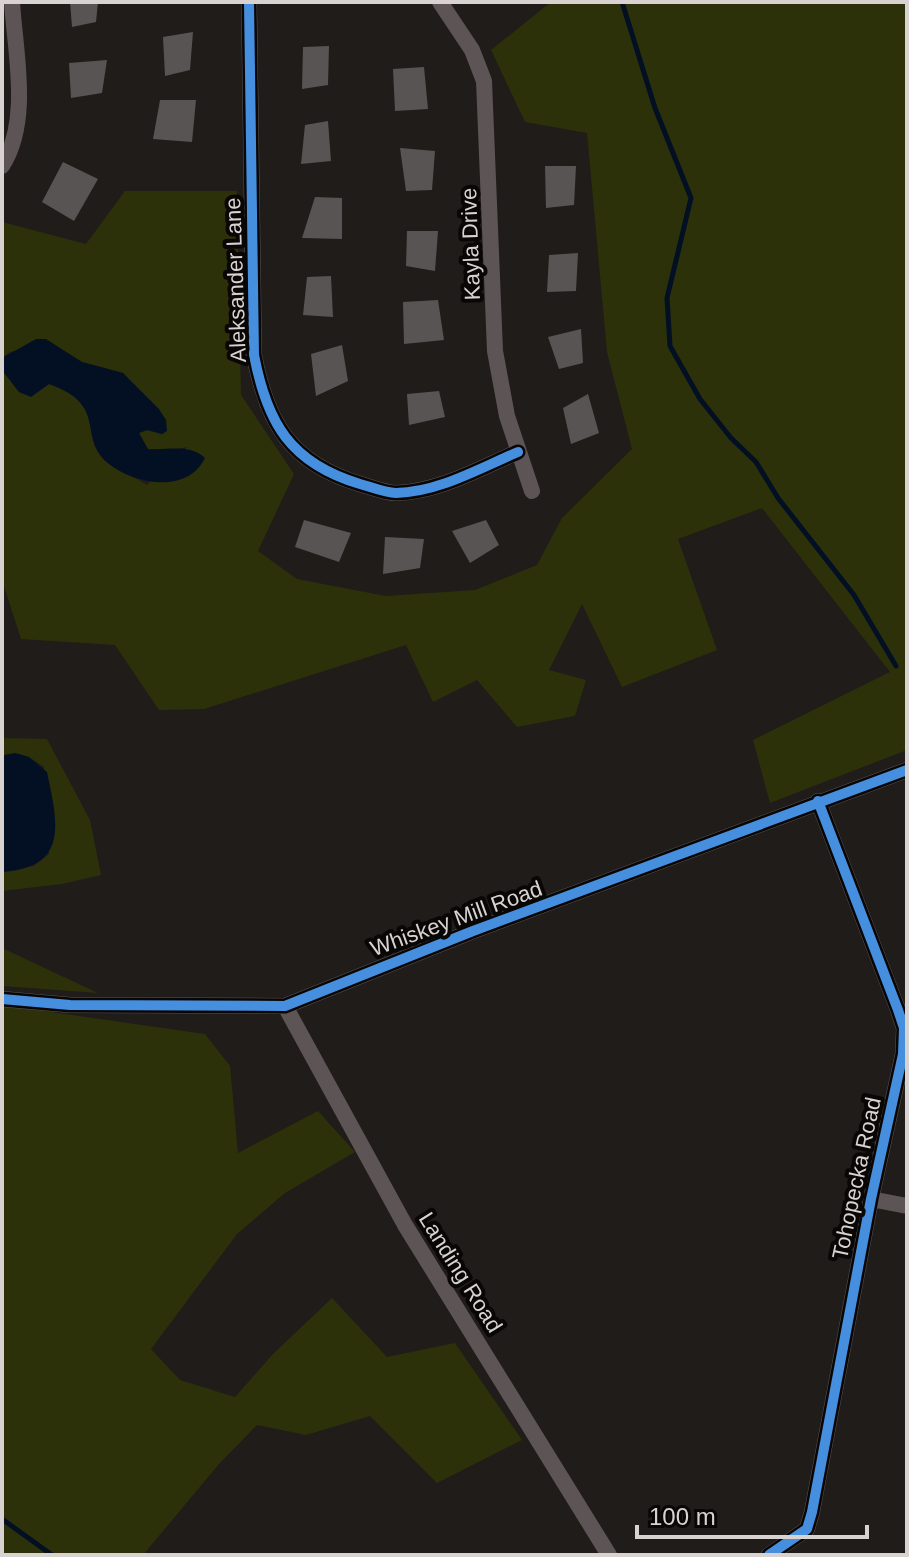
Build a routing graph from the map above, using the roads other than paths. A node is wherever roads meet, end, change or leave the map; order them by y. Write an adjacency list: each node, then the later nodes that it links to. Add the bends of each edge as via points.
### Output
1 (12, 2): 4 (street, via 18,94 15,133)
2 (249, 2): 5 (street, Aleksander Lane, via 254,355 263,399 281,431 334,476 394,493 437,487)
3 (440, 2): 5 (street, Kayla Drive, via 472,50 484,81 495,351)
4 (2, 166)
5 (518, 452): 6 (street, Kayla Drive)
6 (532, 491)
7 (907, 770): 8 (street, Whiskey Mill Road)
8 (818, 801): 10 (street, Whiskey Mill Road); 11 (street, Tohopecka Road, via 904,1028)
9 (2, 999): 10 (street, Whiskey Mill Road, via 70,1005)
10 (285, 1006): 13 (street, Landing Road, via 405,1225)
11 (871, 1199): 12 (street); 14 (street, Tohopecka Road, via 807,1529)
12 (907, 1206)
13 (609, 1555)
14 (769, 1555)

